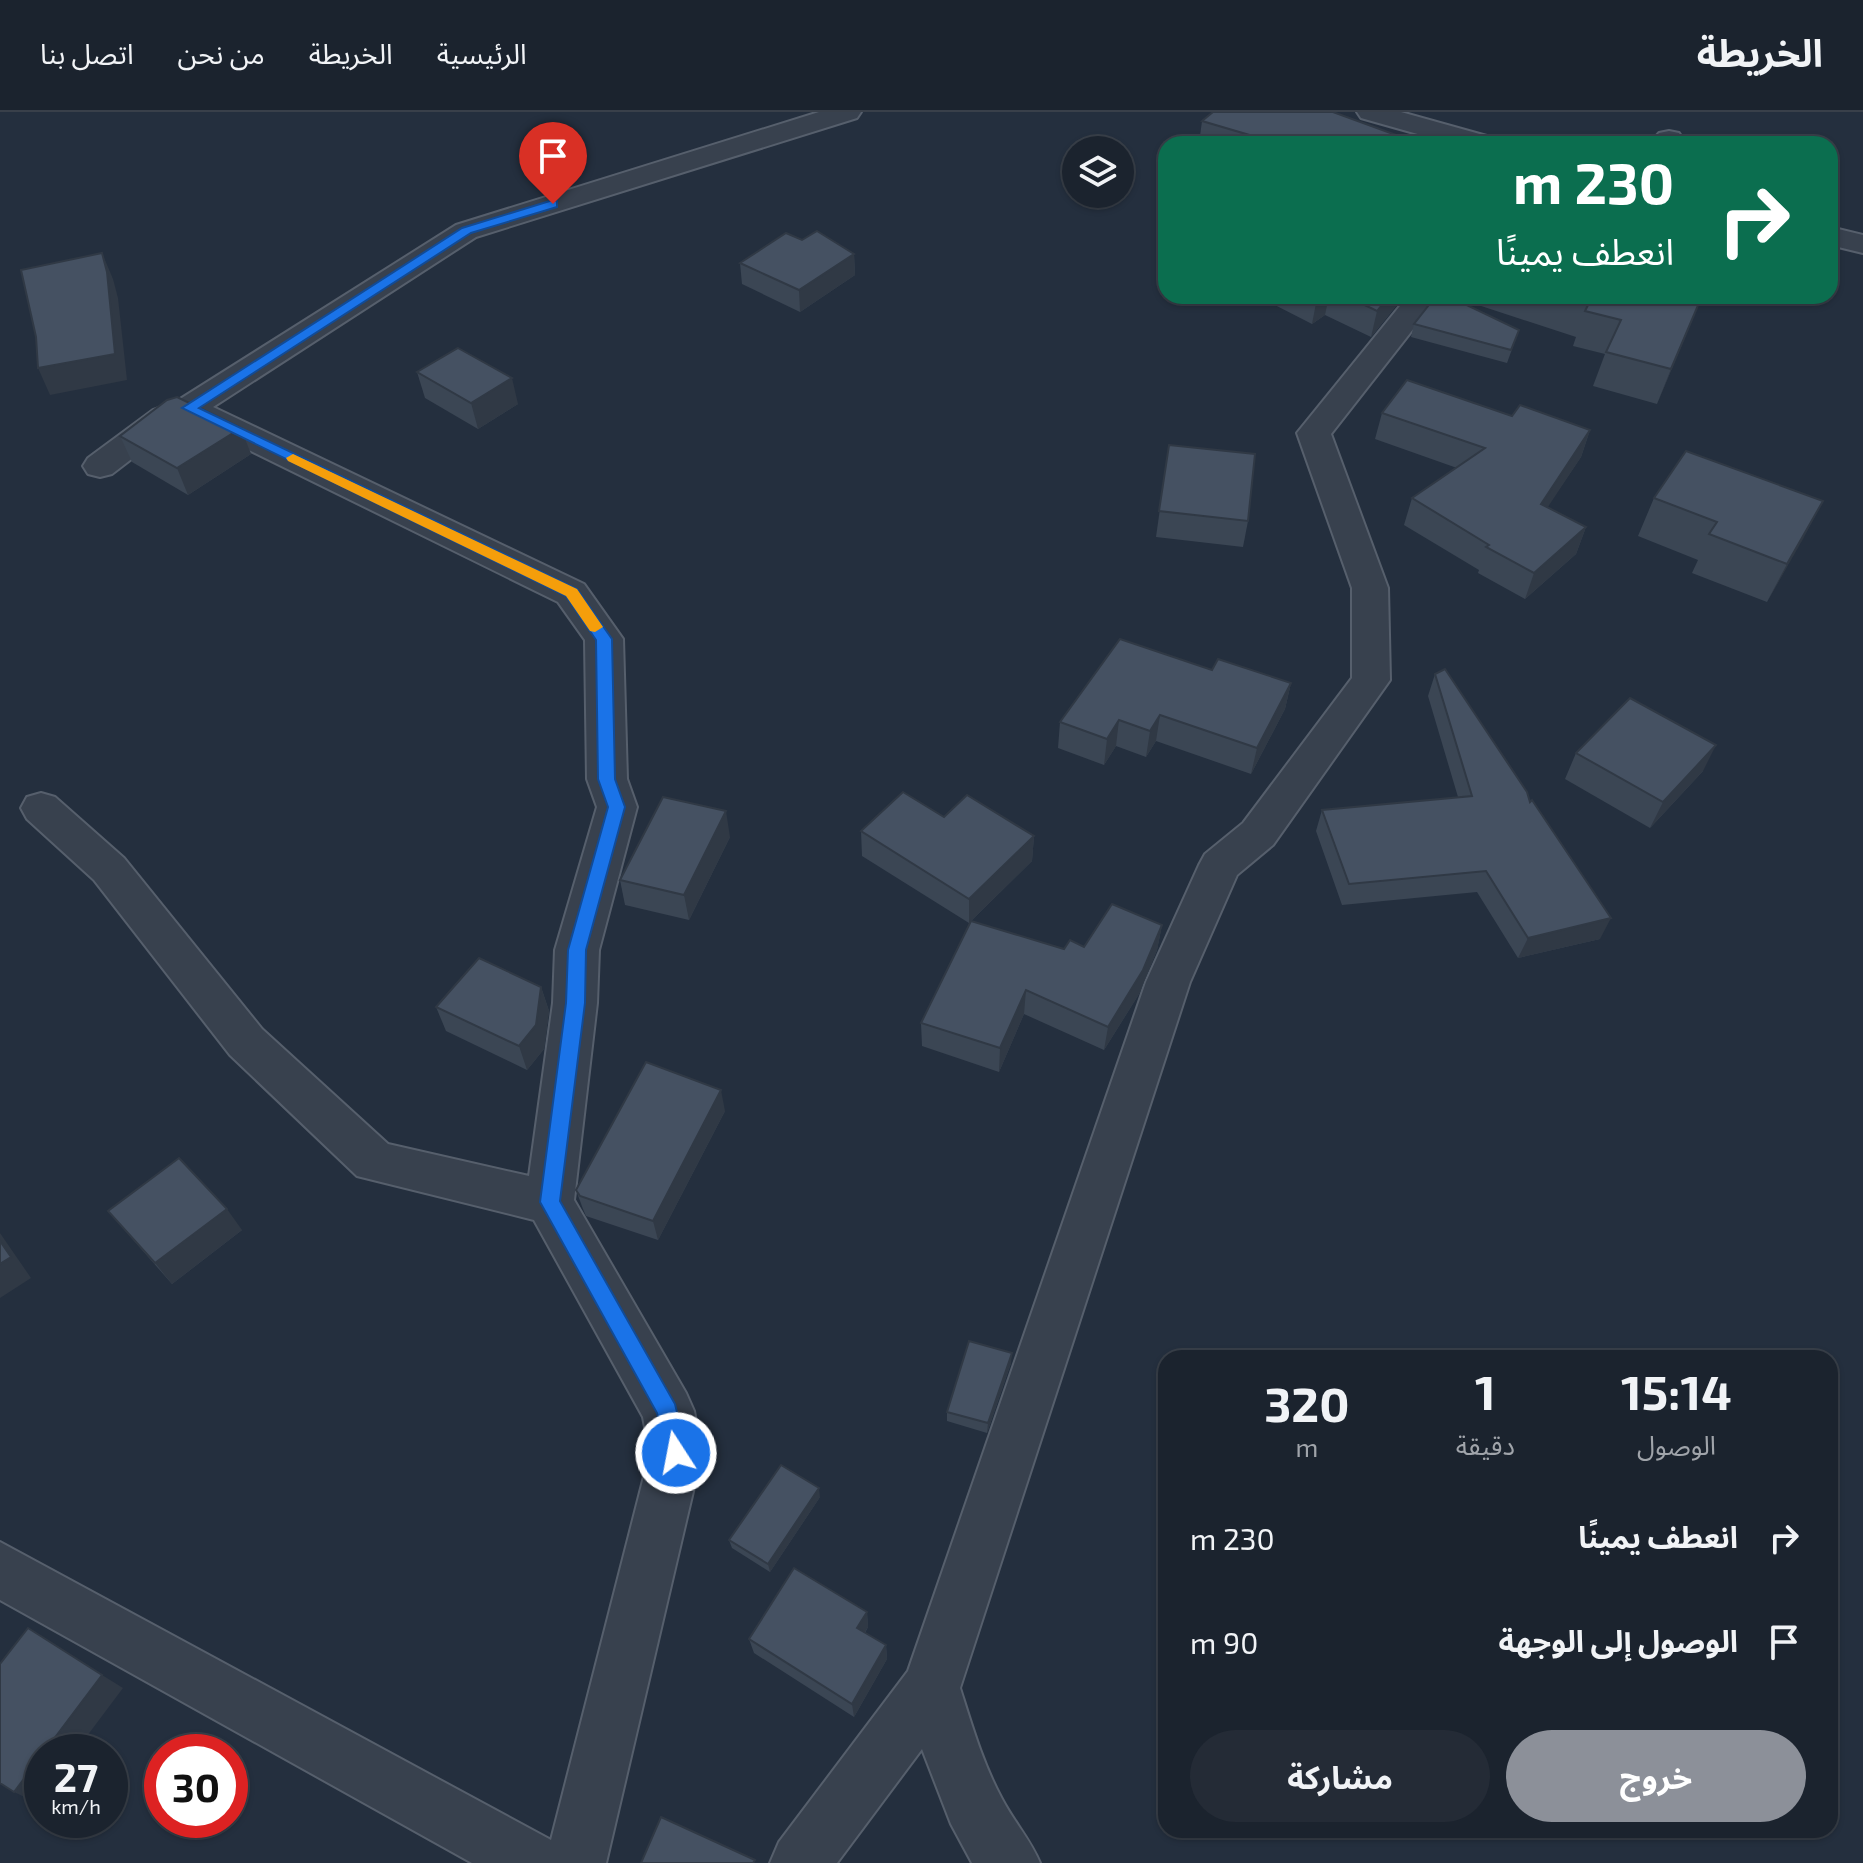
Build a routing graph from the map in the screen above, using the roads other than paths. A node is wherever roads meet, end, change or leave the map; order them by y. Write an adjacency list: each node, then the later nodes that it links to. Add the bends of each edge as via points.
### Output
1 (847, 112): 7 (street, via 466,231)
2 (1371, 112): 3 (street)
3 (1456, 136)
4 (1838, 238): 5 (street)
5 (1863, 244)
6 (1418, 304): 12 (street, via 1314,433 1370,588 1371,680 1258,834 1220,865 1180,956)
7 (189, 408): 8 (street, via 165,417); 10 (street, via 571,593 604,639 607,779 617,807 577,950)
8 (100, 466)
9 (41, 808): 10 (street, via 109,869 246,1042 374,1161)
10 (550, 1202): 14 (street, via 668,1411 676,1453)
11 (0, 1570): 13 (street)
12 (931, 1688): 15 (street); 16 (street, via 951,1751 994,1845)
13 (532, 1863)
14 (576, 1863)
15 (800, 1863)
16 (1010, 1863)

